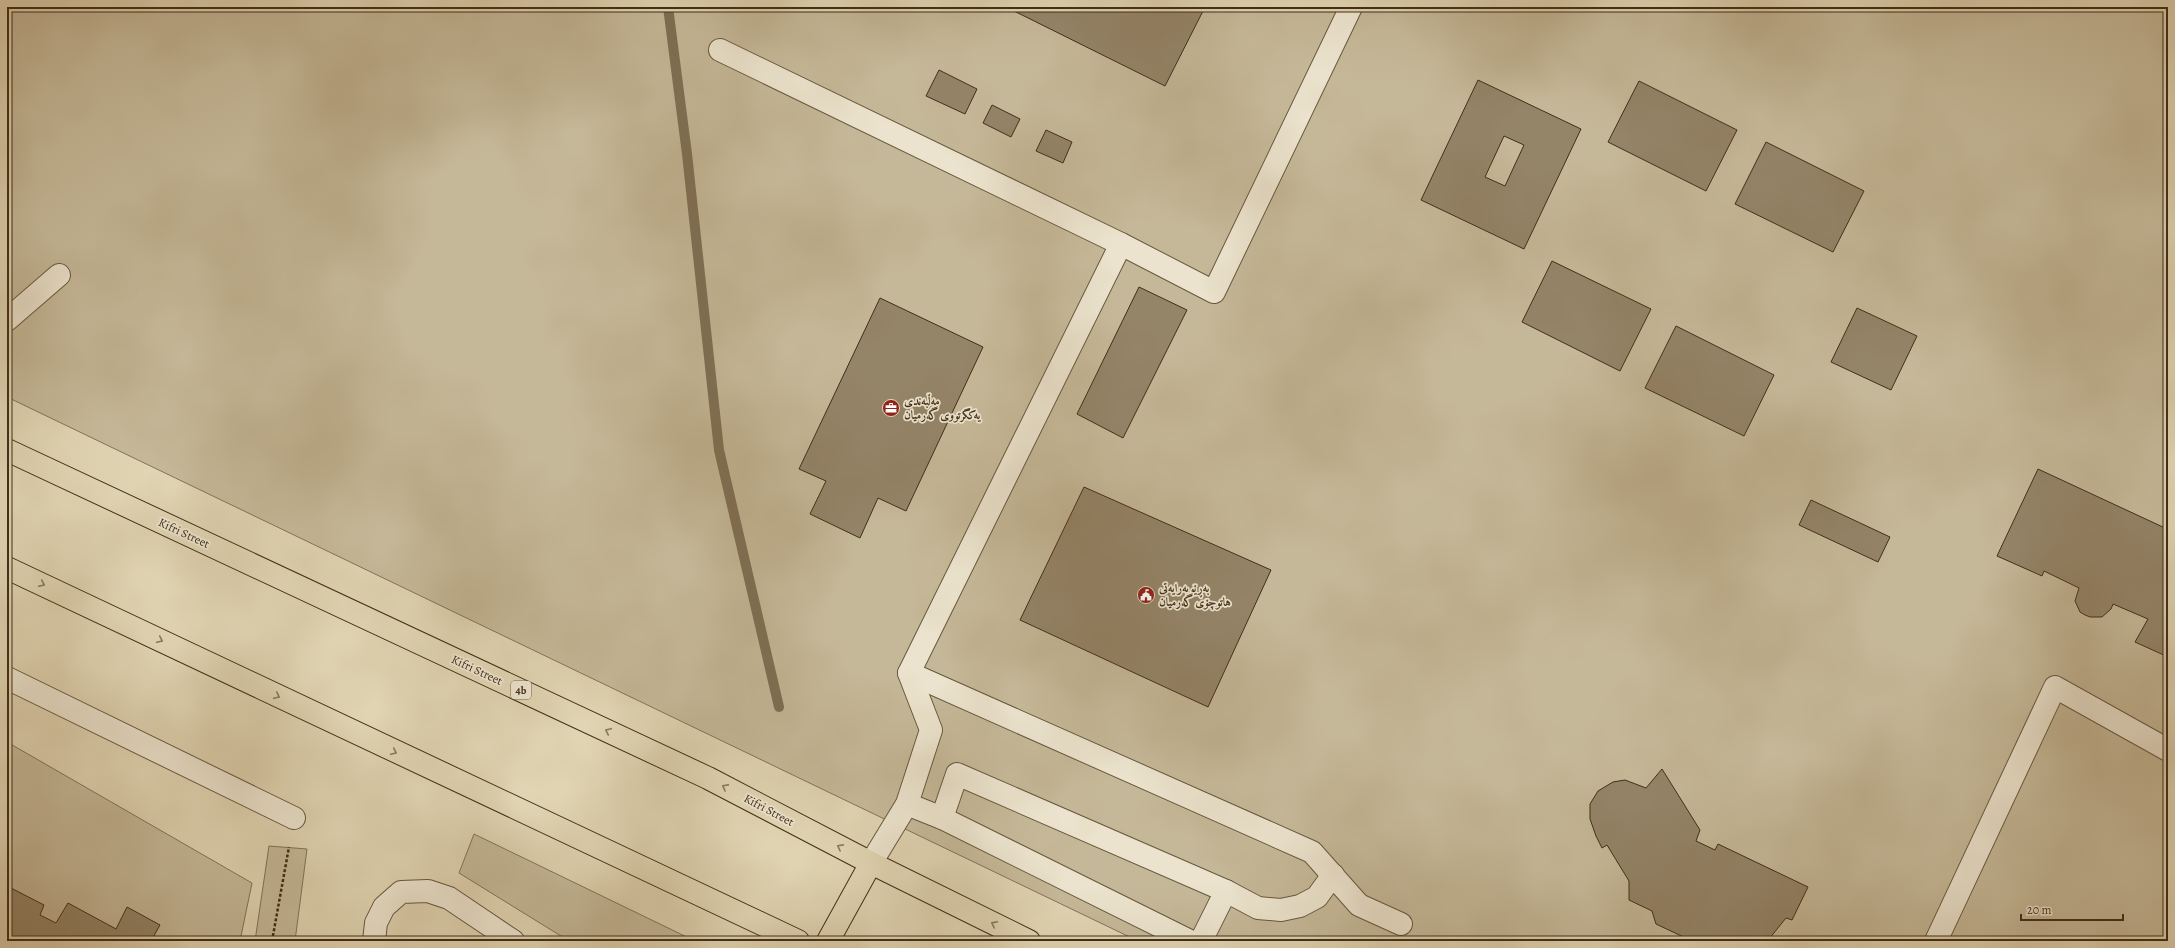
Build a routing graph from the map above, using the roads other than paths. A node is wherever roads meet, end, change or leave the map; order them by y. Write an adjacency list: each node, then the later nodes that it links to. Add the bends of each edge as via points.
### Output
1 (1351, 7): 3 (street, via 1214,292)
2 (720, 50): 3 (street)
3 (1121, 244): 8 (street)
4 (59, 275): 5 (street)
5 (7, 320)
6 (7, 450): 14 (highway, Kifri Street / 4b, one-way to 6, via 708,778)
7 (7, 568): 20 (highway, one-way to 20)
8 (910, 673): 11 (street, via 931,730); 15 (street, via 1312,852)
9 (7, 678): 12 (street)
10 (2168, 750): 25 (street, via 2055,687)
11 (907, 804): 13 (street); 14 (street)
12 (294, 818)
13 (942, 818): 16 (street, via 957,774); 23 (street)
14 (871, 863): 21 (highway); 22 (highway, Kifri Street / 4b, one-way to 14)
15 (1333, 875): 16 (street, via 1317,898 1300,906 1281,910 1258,908); 17 (street, via 1358,905)
16 (1226, 891): 24 (street)
17 (1401, 924)
18 (374, 941): 19 (street, via 376,923 384,907 402,892 428,891 449,898)
19 (513, 941)
20 (798, 941)
21 (828, 941)
22 (1029, 941)
23 (1190, 941)
24 (1201, 941)
25 (1936, 941)

